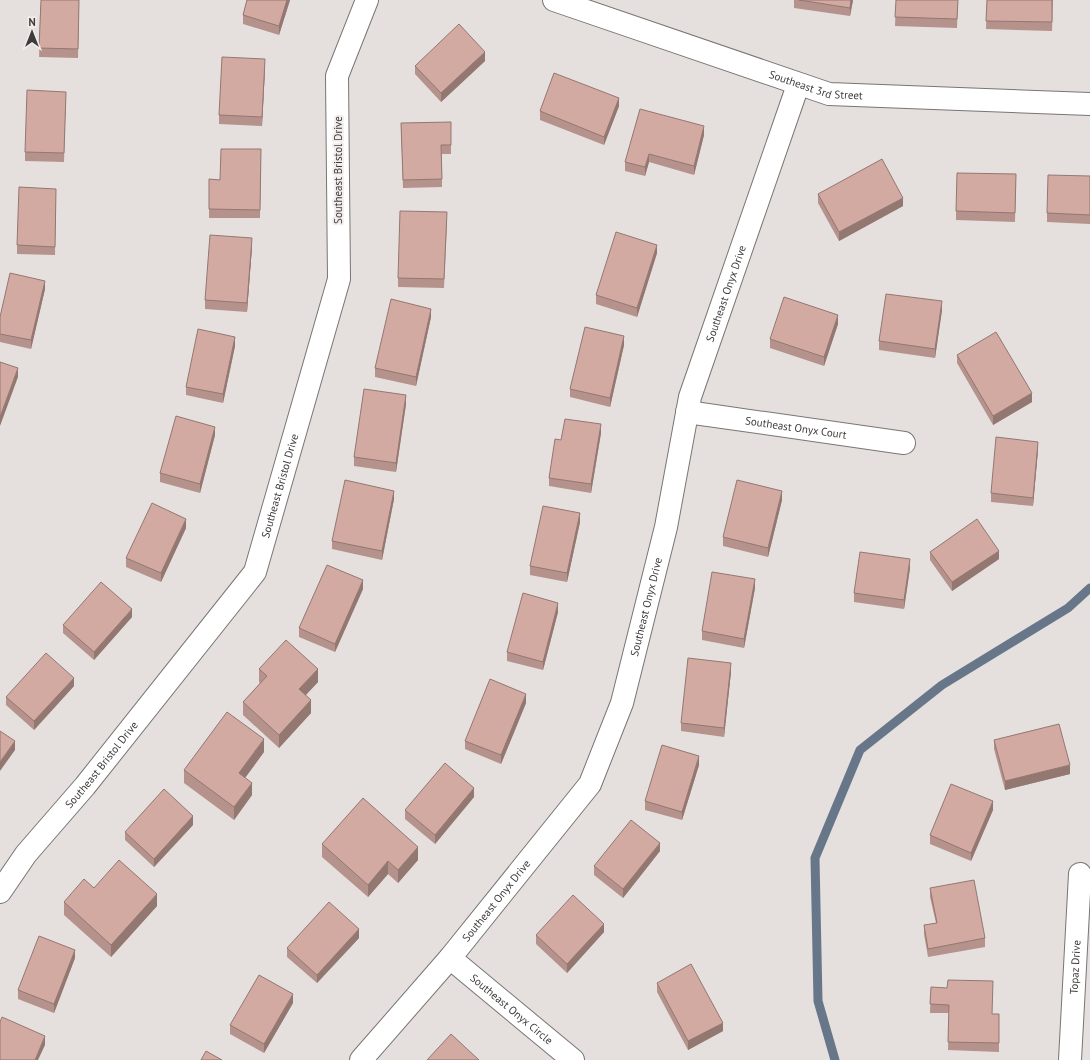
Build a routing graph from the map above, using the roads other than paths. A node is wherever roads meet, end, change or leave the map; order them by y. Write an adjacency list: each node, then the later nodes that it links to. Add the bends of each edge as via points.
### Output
1 (367, 0): 8 (street, Southeast Bristol Drive, via 338,76 339,279 254,572 85,786 26,854)
2 (554, 0): 3 (street, Southeast 3rd Street, via 764,70)
3 (798, 85): 4 (street, Southeast 3rd Street, via 829,94); 5 (street, Southeast Onyx Drive)
4 (1090, 104)
5 (687, 412): 6 (street, Southeast Onyx Court); 9 (street, Southeast Onyx Drive, via 666,527 622,702 590,784)
6 (904, 443)
7 (1080, 874): 12 (street, Topaz Drive)
8 (0, 892)
9 (450, 958): 10 (street, Southeast Onyx Drive); 11 (street, Southeast Onyx Circle)
10 (361, 1060)
11 (573, 1060)
12 (1070, 1060)

